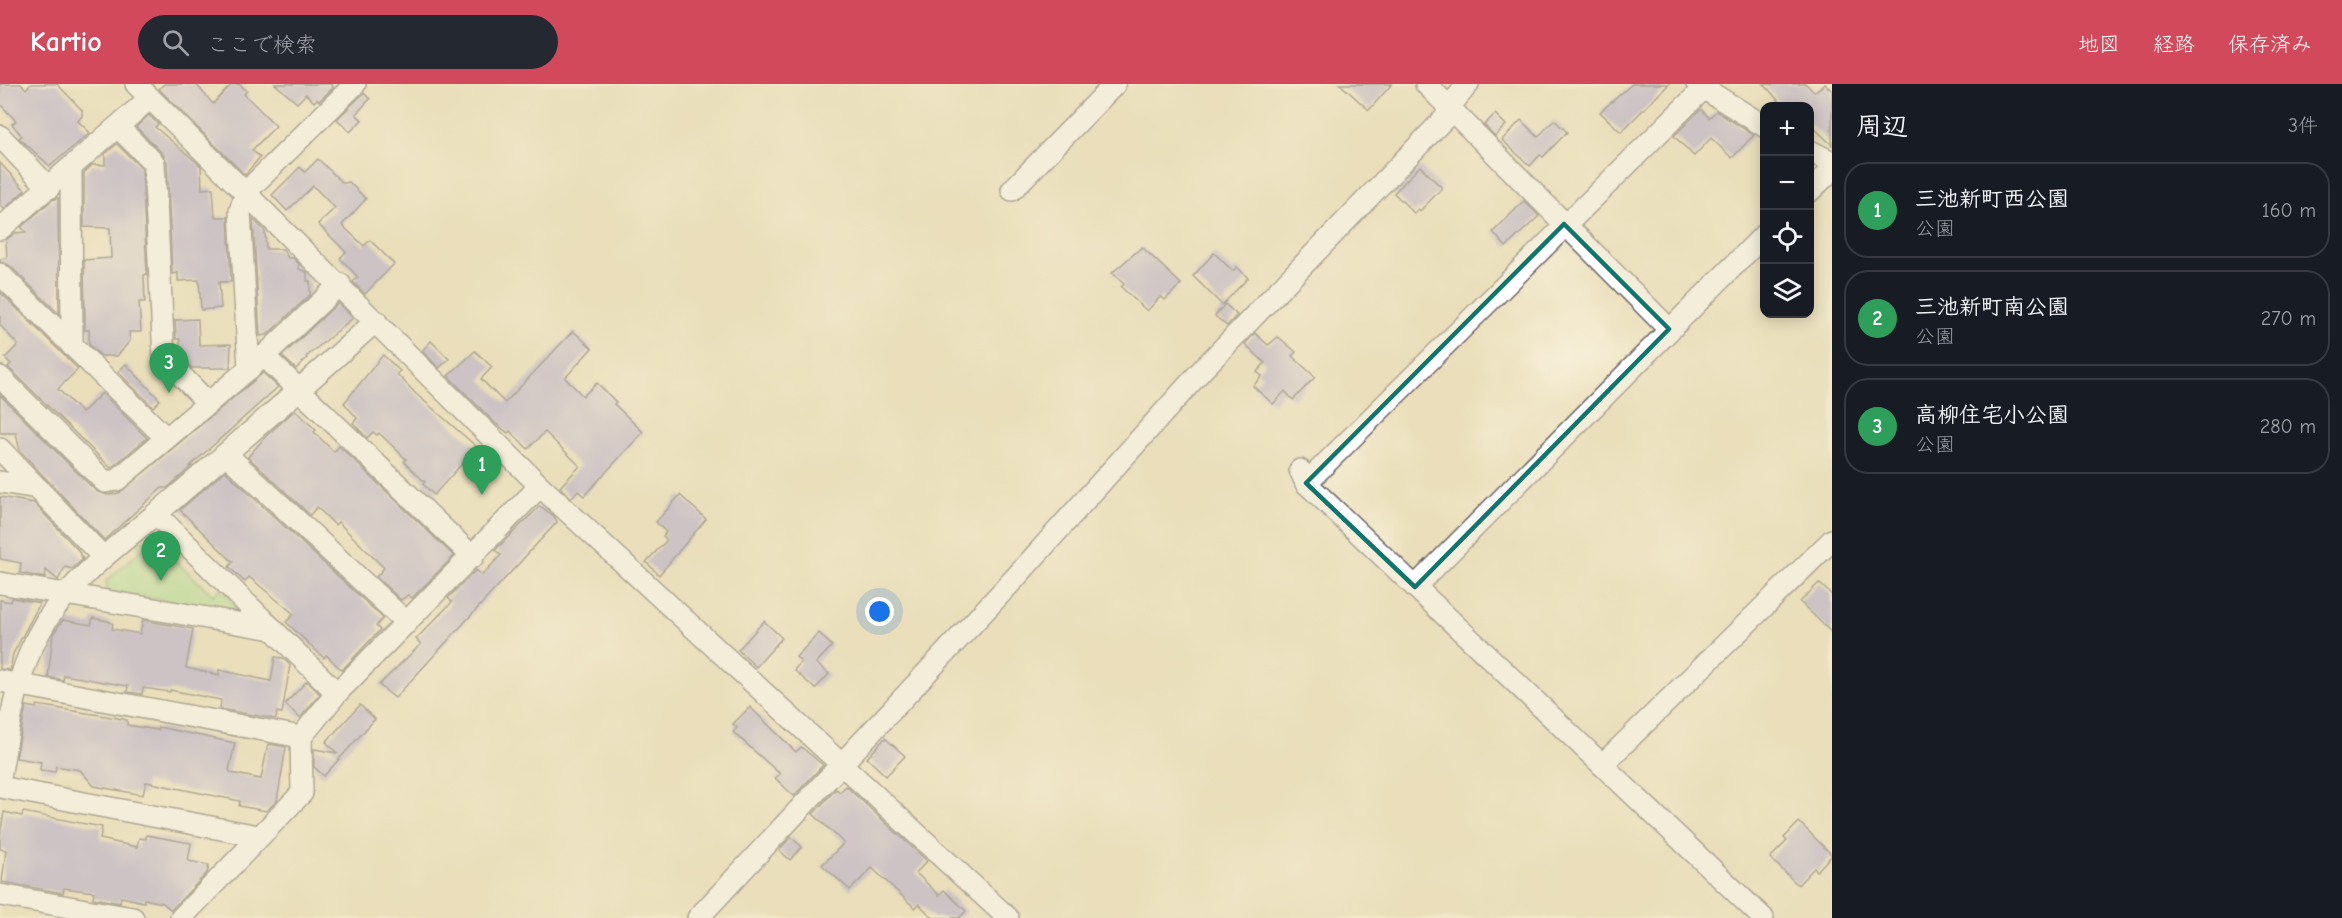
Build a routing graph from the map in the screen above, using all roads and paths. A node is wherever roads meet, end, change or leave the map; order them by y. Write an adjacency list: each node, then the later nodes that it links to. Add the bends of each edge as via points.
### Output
1 (356, 84): 18 (street)
2 (1115, 84): 17 (street)
3 (1426, 84): 7 (street)
4 (1467, 84): 7 (street)
5 (1700, 86): 8 (street); 19 (street)
6 (143, 91): 9 (street); 18 (street)
7 (1450, 106): 19 (street); 50 (street, via 1445,118 1202,371)
8 (1760, 124)
9 (118, 127): 13 (street); 30 (street, via 154,163 164,358)
10 (0, 136): 16 (street)
11 (1814, 153): 12 (street)
12 (1832, 162)
13 (71, 169): 16 (street); 26 (street)
14 (1832, 170): 15 (street)
15 (1814, 186)
16 (50, 188): 20 (street)
17 (1012, 190)
18 (246, 192): 23 (street); 27 (street, via 240,211)
19 (1564, 224): 25 (street); 42 (street, via 1303,476)
20 (0, 229)
21 (1760, 239): 25 (street)
22 (0, 274): 26 (street)
23 (340, 284): 24 (street); 27 (street)
24 (376, 321): 29 (street); 35 (street)
25 (1669, 329): 42 (street)
26 (72, 346): 31 (street)
27 (256, 363): 29 (street); 30 (street)
28 (0, 377): 31 (street, via 105,482 117,480)
29 (300, 390): 33 (street); 40 (street)
30 (207, 402): 31 (street)
31 (166, 438)
32 (0, 449): 36 (street)
33 (226, 454): 37 (street); 44 (street)
34 (0, 482): 36 (street)
35 (540, 486): 40 (street); 50 (street)
36 (38, 488): 39 (street)
37 (156, 514): 39 (street); 45 (street)
38 (1832, 540): 49 (street)
39 (102, 555): 43 (street)
40 (473, 557): 44 (street)
41 (0, 583): 43 (street)
42 (1415, 587): 49 (street)
43 (67, 596): 45 (street); 46 (street, via 46,621)
44 (407, 623): 47 (street)
45 (273, 629): 47 (street)
46 (8, 683): 48 (street); 51 (street)
47 (337, 693): 48 (street)
48 (301, 737): 53 (street, via 302,792)
49 (1602, 765): 59 (street)
50 (841, 766): 57 (street); 58 (street)
51 (0, 777)
52 (0, 787): 53 (street)
53 (258, 836): 56 (street)
54 (0, 895): 55 (street)
55 (133, 918)
56 (181, 918)
57 (698, 918)
58 (1008, 918)
59 (1763, 918)

